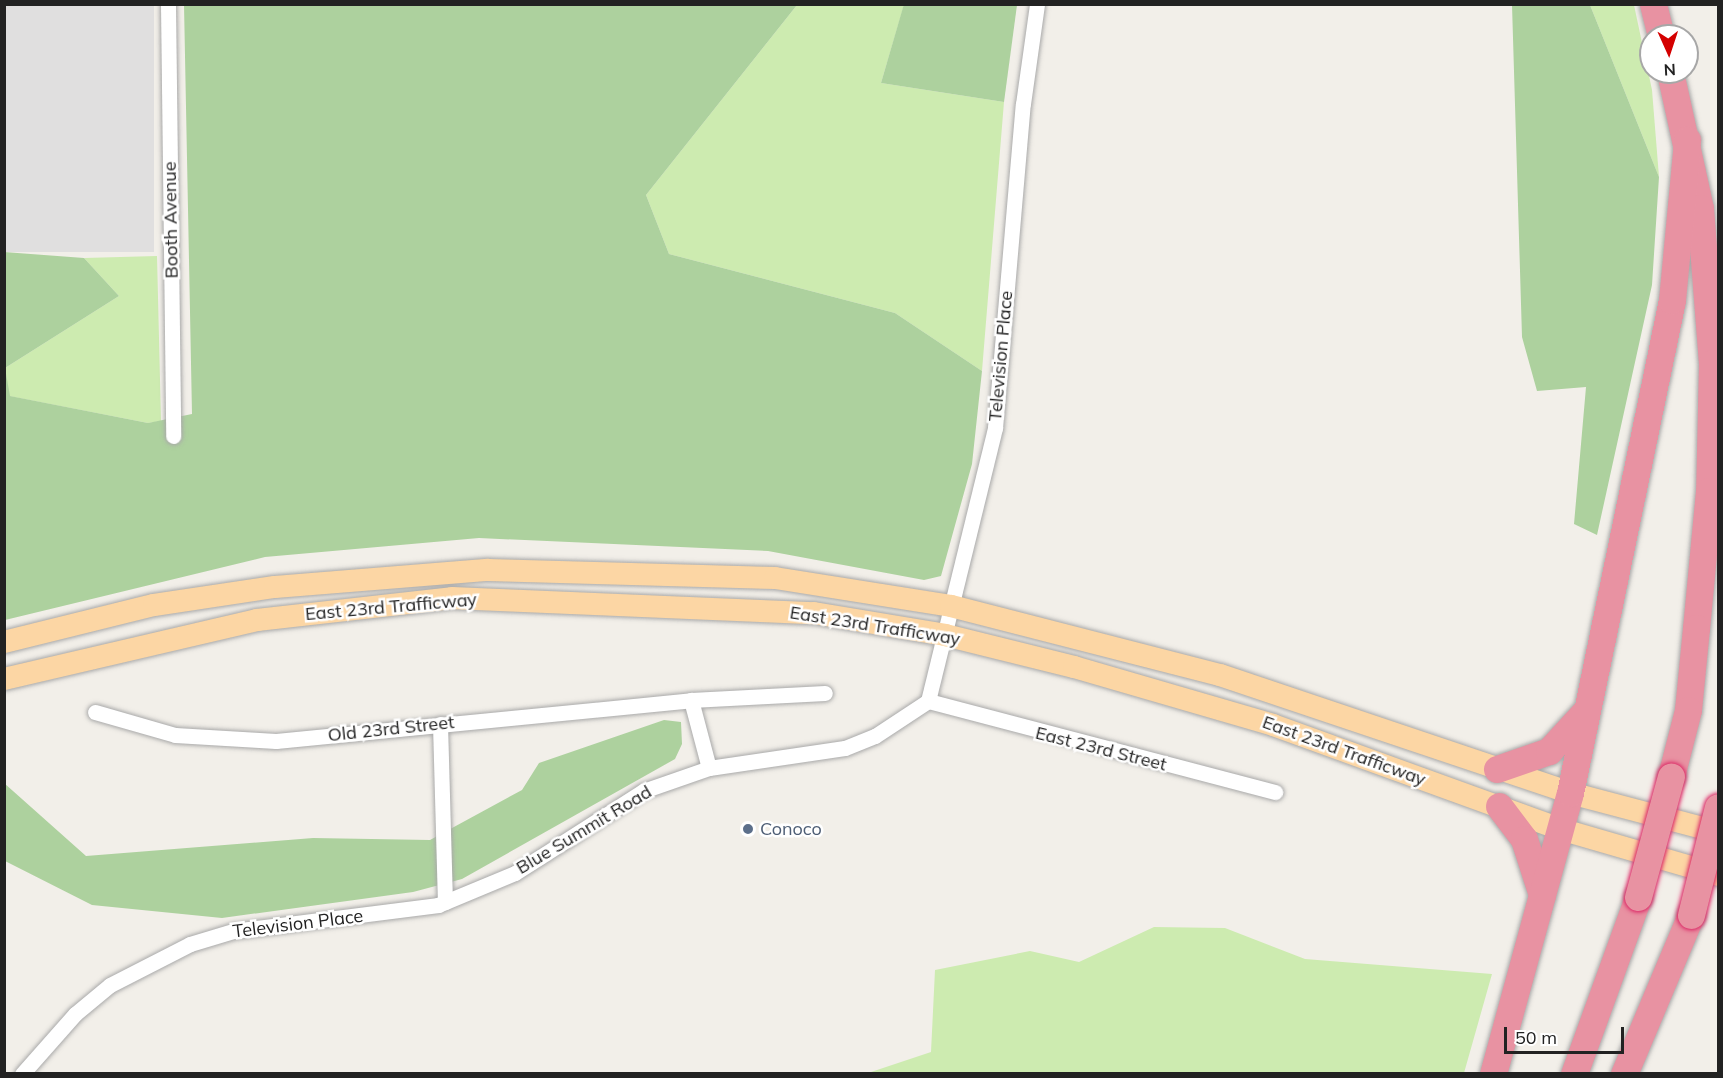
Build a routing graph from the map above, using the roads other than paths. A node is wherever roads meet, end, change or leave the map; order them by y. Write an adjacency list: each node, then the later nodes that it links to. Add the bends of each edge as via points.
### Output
1 (168, 4): 7 (street, Booth Avenue)
2 (1037, 4): 8 (street, Television Place, via 1023,105 995,428)
3 (1653, 4): 4 (highway)
4 (1658, 24)
5 (1673, 84): 6 (highway)
6 (1687, 140): 16 (highway, via 1672,300); 31 (highway, bridge, via 1700,208 1712,363 1709,491 1688,710 1638,897)
7 (173, 436)
8 (951, 606): 9 (street, Television Place); 10 (main road, East 23rd Trafficway, via 775,578 488,570 275,587 154,605); 19 (main road, East 23rd Trafficway, via 1251,683)
9 (945, 634): 11 (main road, East 23rd Trafficway, via 814,613 452,598 257,620); 14 (street, Television Place); 22 (main road, East 23rd Trafficway, via 1273,725)
10 (4, 642)
11 (4, 679)
12 (825, 693): 13 (street)
13 (691, 700): 17 (street, Old 23rd Street); 18 (street)
14 (928, 701): 18 (street, Blue Summit Road, via 875,736 846,748); 20 (street, East 23rd Street)
15 (95, 712): 17 (street, Old 23rd Street, via 175,735 243,741)
16 (1582, 714): 19 (highway, via 1549,751); 21 (highway)
17 (440, 724): 28 (street)
18 (708, 768): 28 (street, Blue Summit Road, via 643,791 515,873)
19 (1497, 769): 21 (main road, East 23rd Trafficway)
20 (1275, 792)
21 (1570, 793): 24 (highway); 25 (main road, East 23rd Trafficway)
22 (1499, 806): 24 (main road, East 23rd Trafficway); 27 (highway, via 1524,839)
23 (1719, 807): 32 (highway, bridge, via 1691,915)
24 (1560, 829): 26 (main road, East 23rd Trafficway); 27 (highway)
25 (1719, 832)
26 (1719, 874)
27 (1542, 897): 30 (highway)
28 (445, 902): 29 (street, Television Place, via 233,931 190,944 110,985 75,1014)
29 (22, 1074)
30 (1493, 1074)
31 (1574, 1074)
32 (1624, 1074)

